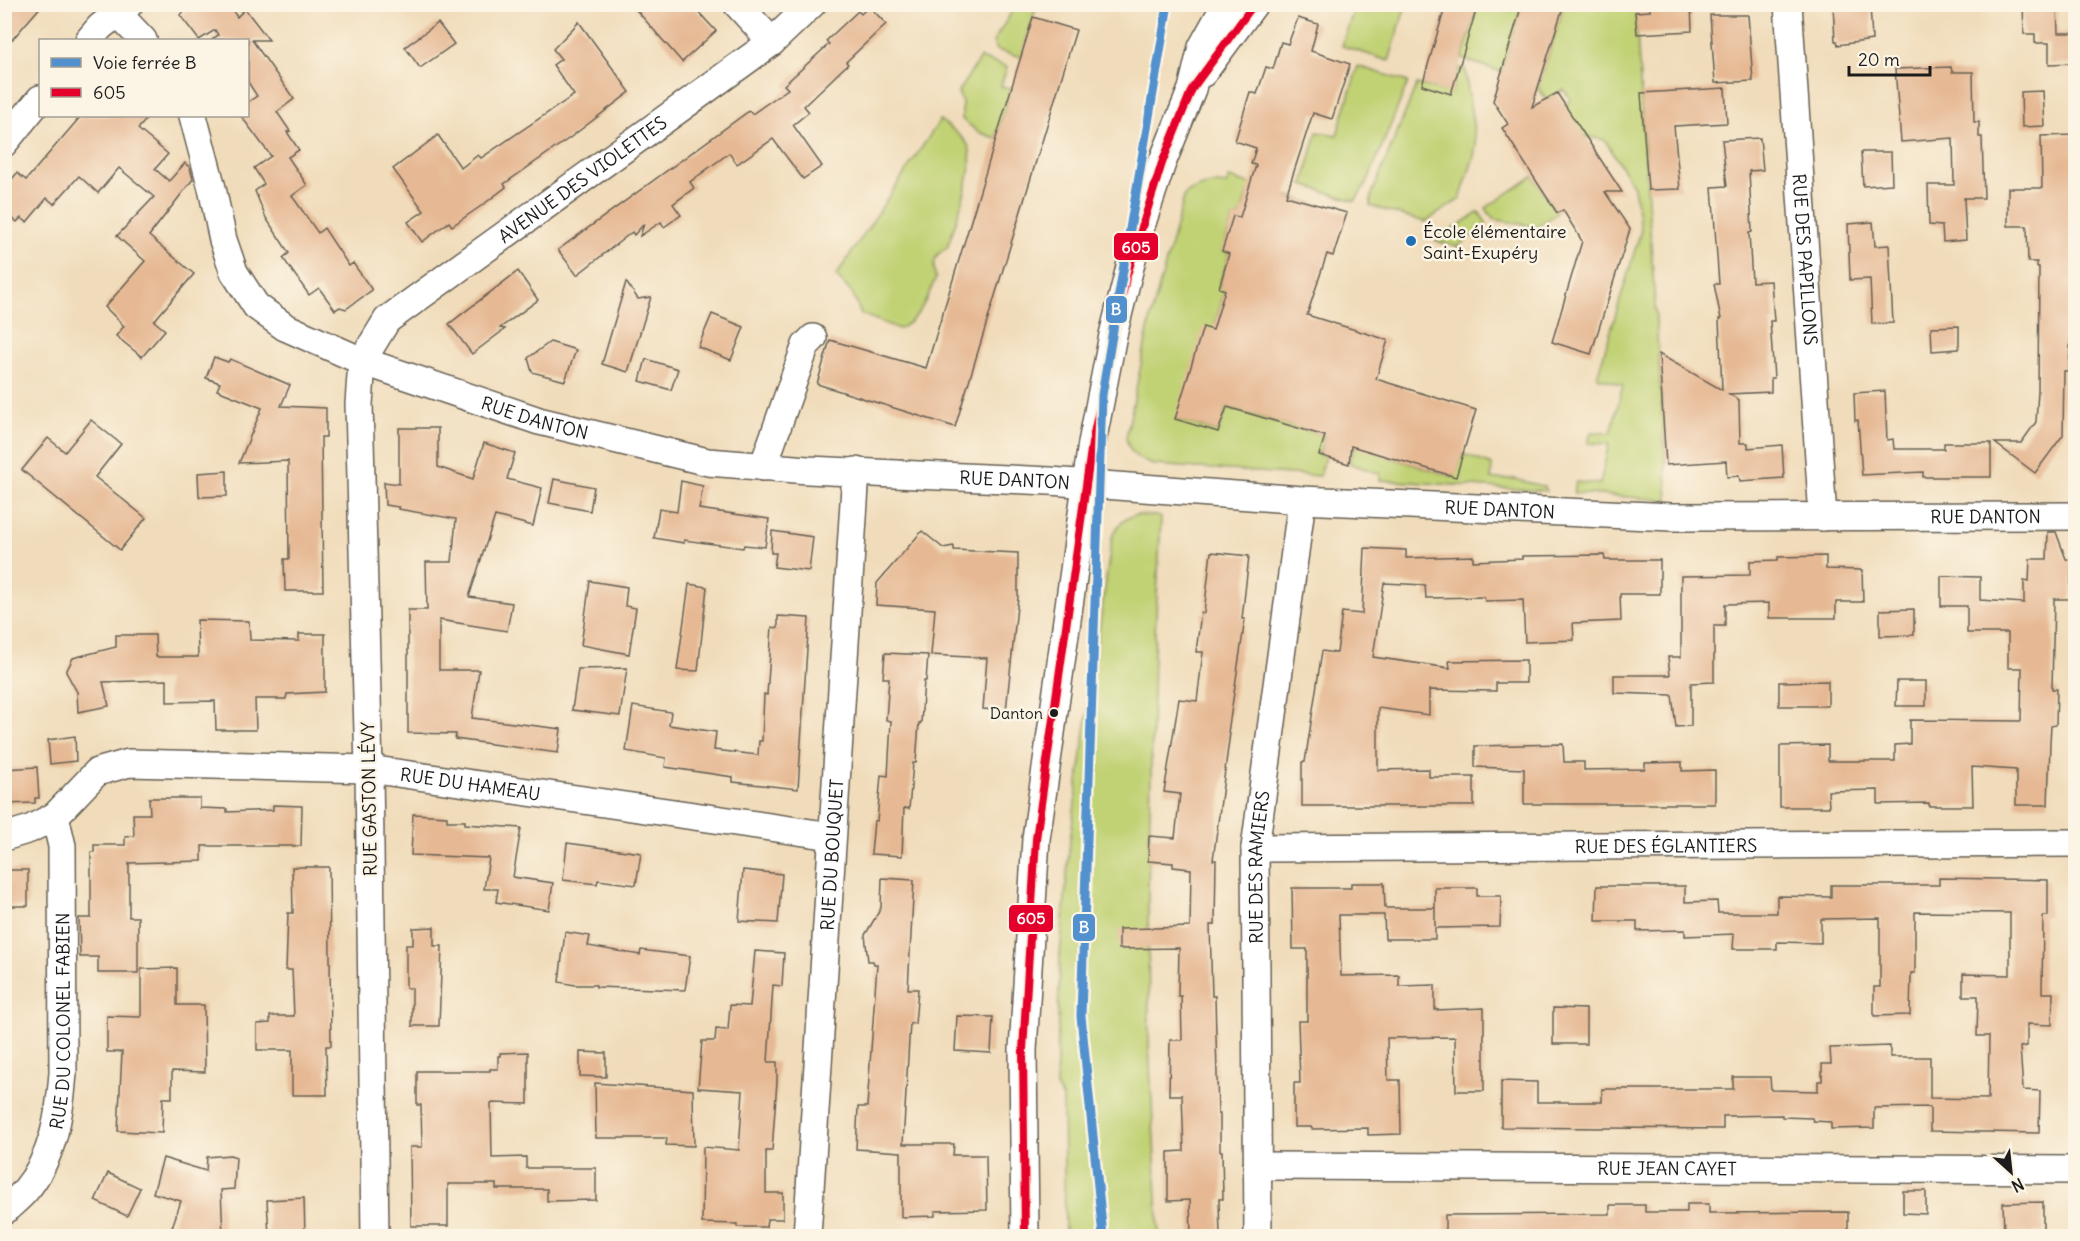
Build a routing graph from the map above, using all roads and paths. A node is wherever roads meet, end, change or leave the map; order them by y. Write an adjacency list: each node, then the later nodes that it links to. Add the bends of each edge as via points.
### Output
1 (737, 4): 9 (street)
2 (812, 4): 9 (street, AVENUE DES VIOLETTES)
3 (1226, 4): 10 (street, via 1202,47)
4 (1254, 4): 10 (street)
5 (1788, 4): 21 (street, RUE DES PAPILLONS)
6 (119, 7): 7 (street); 8 (street)
7 (89, 39)
8 (142, 39)
9 (772, 42): 15 (street, AVENUE DES VIOLETTES, via 387,320)
10 (1192, 89): 18 (street, via 1162,163 1129,267)
11 (39, 100): 13 (street)
12 (193, 117): 15 (street, RUE DANTON, via 223,240 234,272 256,306 285,327)
13 (4, 143)
14 (813, 338): 16 (street, via 806,345)
15 (362, 361): 16 (street, RUE DANTON, via 539,421 708,462); 22 (street, RUE GASTON LÉVY, via 359,404)
16 (763, 467): 17 (street, RUE DANTON)
17 (856, 471): 18 (street, RUE DANTON); 24 (street, RUE DU BOUQUET)
18 (1087, 484): 19 (street, RUE DANTON); 33 (street, via 1036,839 1023,1050)
19 (1302, 500): 21 (street, RUE DANTON, via 1672,517); 27 (street, RUE DES RAMIERS)
20 (2076, 516): 21 (street, RUE DANTON)
21 (1823, 517)
22 (369, 769): 23 (street, RUE DU HAMEAU, via 129,762 97,772); 24 (street, RUE DU HAMEAU); 31 (street, RUE GASTON LÉVY)
23 (55, 816): 25 (street, RUE DU HAMEAU); 30 (street, RUE DU COLONEL FABIEN, via 62,846 61,1104 47,1156 26,1191)
24 (832, 836): 32 (street, RUE DU BOUQUET)
25 (4, 837)
26 (2076, 843): 27 (street, RUE DES ÉGLANTIERS)
27 (1255, 848): 28 (street, RUE DES RAMIERS)
28 (1257, 1166): 29 (street, RUE JEAN CAYET); 34 (street, RUE DES RAMIERS)
29 (2076, 1170)
30 (4, 1211)
31 (375, 1236)
32 (807, 1236)
33 (1025, 1236)
34 (1258, 1236)

